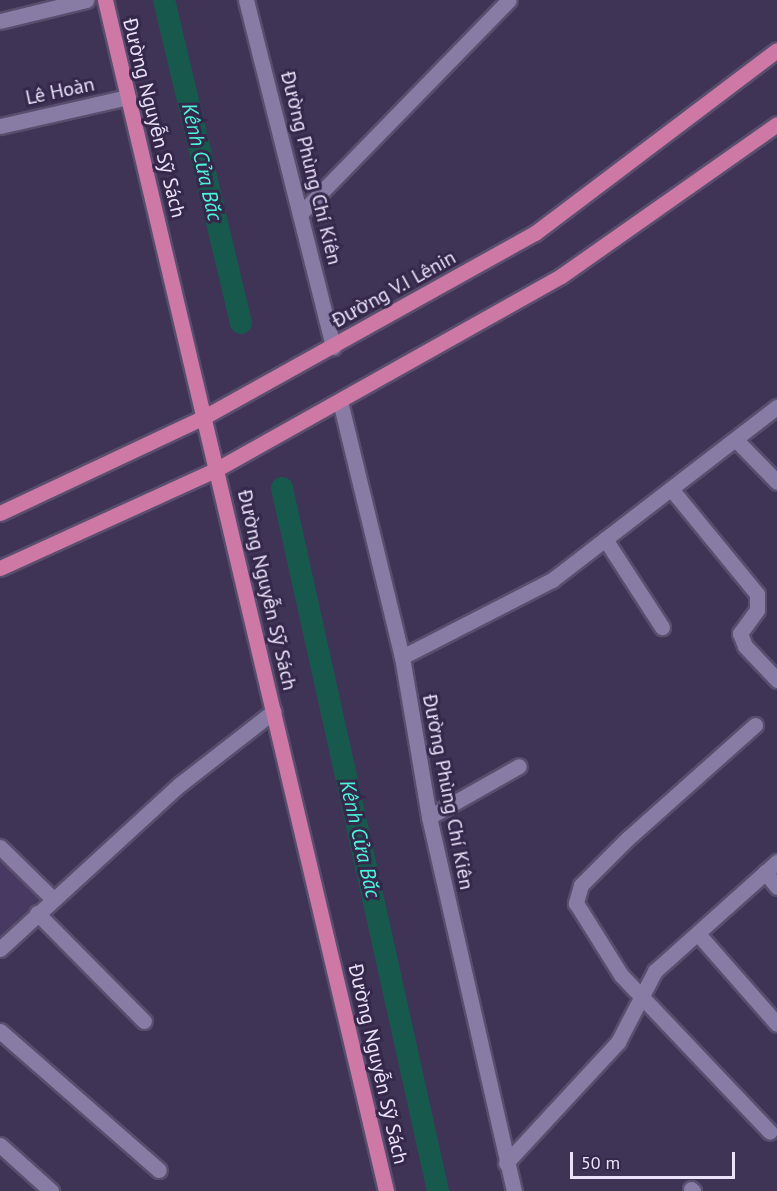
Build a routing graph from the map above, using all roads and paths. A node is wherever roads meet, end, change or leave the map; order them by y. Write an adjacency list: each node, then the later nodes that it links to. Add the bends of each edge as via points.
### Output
1 (86, 0): 5 (street)
2 (105, 0): 7 (main road, Đường Nguyễn Sỹ Sách)
3 (246, 0): 10 (street, Đường Phùng Chí Kiên)
4 (509, 0): 10 (street)
5 (0, 21)
6 (777, 50): 11 (main road, Đường V.I Lênin, via 535,233)
7 (128, 98): 9 (street, Lê Hoàn); 14 (main road, Đường Nguyễn Sỹ Sách)
8 (777, 124): 12 (main road, via 561,276)
9 (0, 126)
10 (302, 212): 11 (street, Đường Phùng Chí Kiên)
11 (333, 347): 14 (main road, Đường V.I Lênin)
12 (340, 401): 16 (main road); 23 (street, Đường Phùng Chí Kiên)
13 (777, 407): 15 (street)
14 (204, 417): 16 (main road, Đường Nguyễn Sỹ Sách); 19 (main road, Đường V.I Lênin)
15 (737, 441): 17 (street); 18 (street)
16 (217, 469): 21 (main road); 25 (main road, Đường Nguyễn Sỹ Sách)
17 (777, 482)
18 (672, 490): 20 (street); 24 (street, via 757,594 757,610 740,633 745,646)
19 (0, 513)
20 (605, 539): 22 (street); 23 (street, via 508,606)
21 (0, 568)
22 (662, 627)
23 (402, 657): 28 (street, Đường Phùng Chí Kiên)
24 (777, 680)
25 (274, 711): 33 (street, via 179,785); 46 (main road, Đường Nguyễn Sỹ Sách)
26 (755, 725): 37 (street, via 581,885 576,903 584,920)
27 (519, 766): 28 (street)
28 (429, 817): 43 (street, Đường Phùng Chí Kiên)
29 (0, 847): 33 (street)
30 (777, 862): 31 (street)
31 (765, 872): 32 (street); 35 (street)
32 (777, 887)
33 (53, 899): 34 (street)
34 (37, 913): 36 (street); 38 (street)
35 (699, 935): 37 (street, via 655,972); 39 (street)
36 (0, 949)
37 (643, 999): 41 (street); 43 (street, via 618,1042)
38 (144, 1021)
39 (777, 1024)
40 (0, 1031): 44 (street)
41 (770, 1132)
42 (0, 1145): 45 (street)
43 (506, 1163): 47 (street, Đường Phùng Chí Kiên)
44 (159, 1170)
45 (51, 1191)
46 (386, 1191)
47 (514, 1191)

